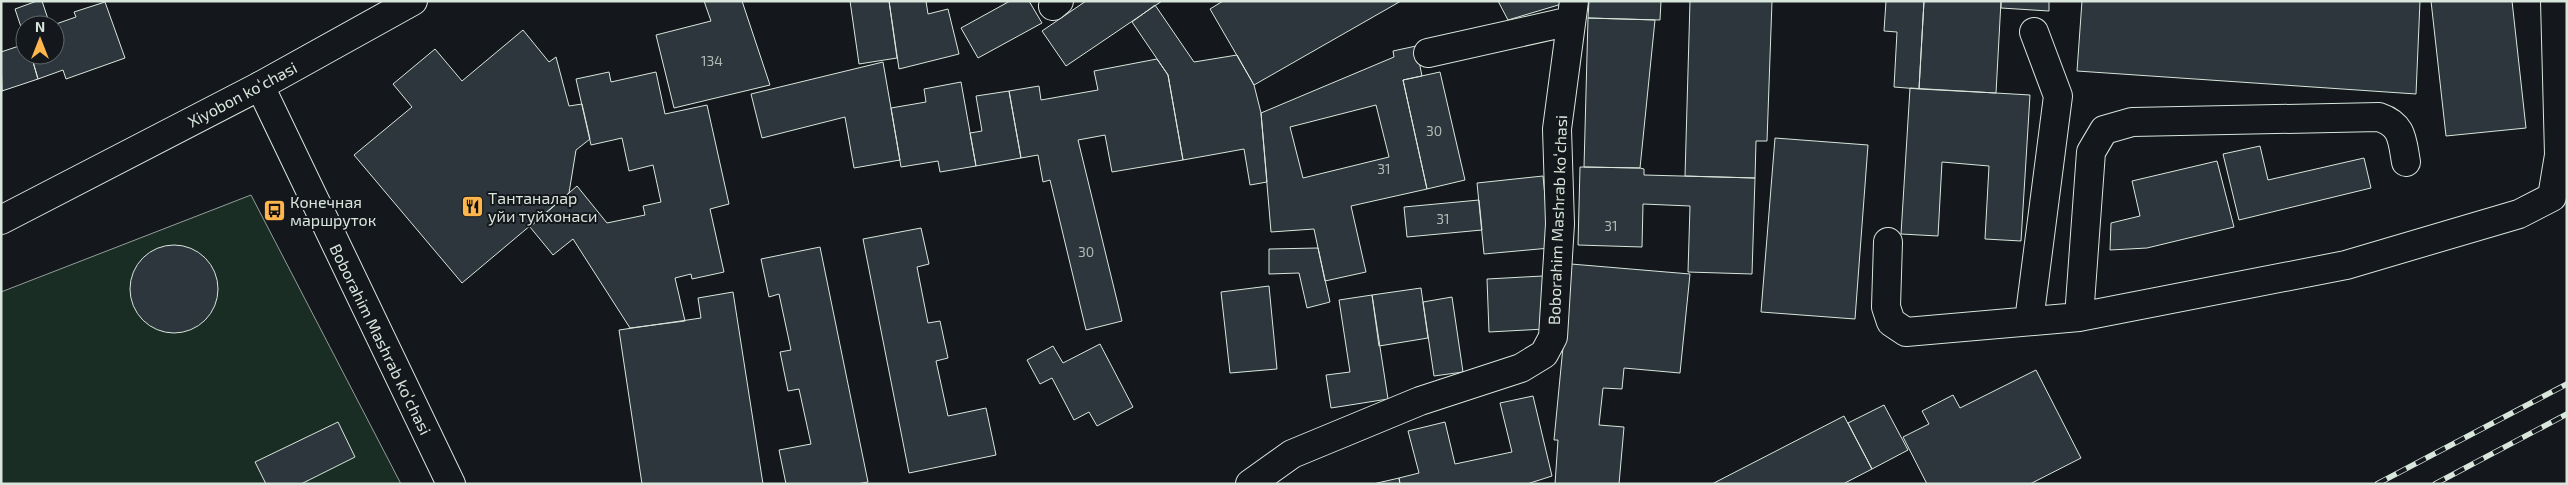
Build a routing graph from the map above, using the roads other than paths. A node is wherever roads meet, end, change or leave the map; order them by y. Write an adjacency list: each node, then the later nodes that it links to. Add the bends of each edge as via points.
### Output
1 (413, 1): 6 (street, Xiyobon koʻchasi)
2 (2555, 1): 7 (street)
3 (1572, 11): 5 (street); 16 (street, Boborahim Mashrab koʻchasi, via 1558,129 1560,224 1553,337 1544,354 1521,368 1420,402 1292,454)
4 (2034, 32): 15 (street, via 2058,96)
5 (1428, 53)
6 (260, 86): 9 (street, Xiyobon koʻchasi); 17 (street, Boborahim Mashrab koʻchasi)
7 (2563, 154): 14 (street, via 2552,197 2519,214 2346,265)
8 (2406, 162): 14 (street, via 2402,135 2392,121 2379,117 2132,122 2104,130 2091,152)
9 (69, 184): 10 (street); 11 (street, Xiyobon koʻchasi); 12 (street, Xiyobon koʻchasi)
10 (1, 197)
11 (1, 211)
12 (1, 220)
13 (1888, 242): 15 (street, via 1886,307 1891,322 1906,332)
14 (2079, 317): 15 (street)
15 (2029, 321)
16 (1258, 482)
17 (451, 484)

